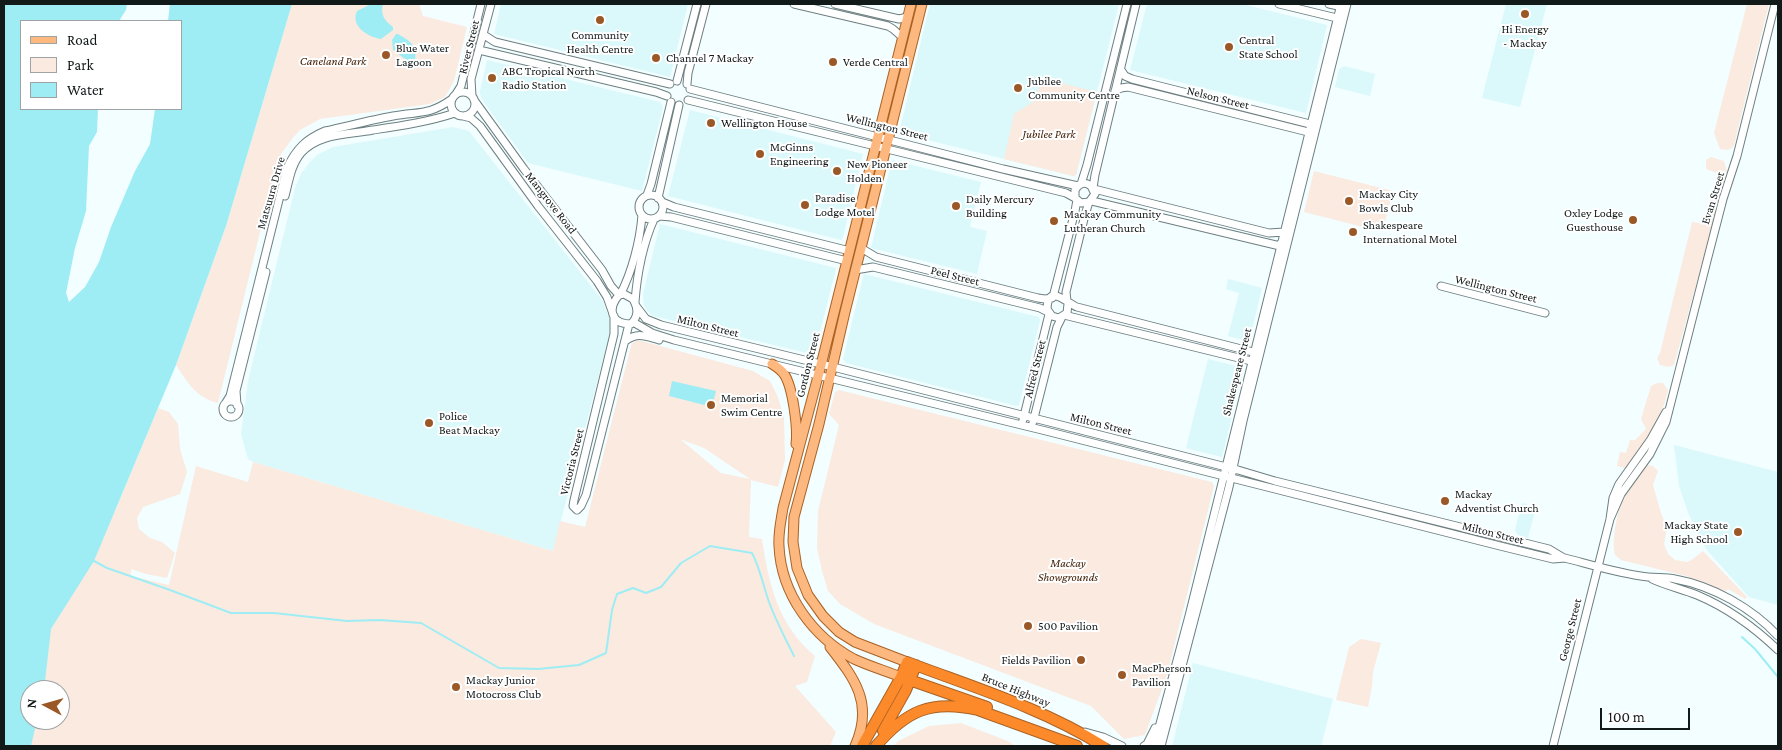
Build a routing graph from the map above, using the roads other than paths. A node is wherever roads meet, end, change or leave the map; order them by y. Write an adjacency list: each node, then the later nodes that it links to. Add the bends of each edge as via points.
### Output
1 (481, 4): 28 (street, River Street, via 461,86)
2 (492, 4): 21 (street, River Street)
3 (697, 4): 25 (street)
4 (706, 4): 26 (street, via 688,74)
5 (794, 4): 20 (street)
6 (835, 4): 17 (street)
7 (911, 4): 18 (main road, Gordon Street)
8 (922, 4): 40 (main road, Gordon Street)
9 (1127, 4): 42 (street, via 1087,165)
10 (1136, 4): 24 (street)
11 (1279, 4): 16 (street)
12 (1325, 4): 16 (street)
13 (1329, 4): 15 (street)
14 (1775, 4): 94 (street, Evan Street, via 1672,399)
15 (1343, 5): 19 (street, Shakespeare Street)
16 (1322, 14): 19 (street)
17 (890, 17): 18 (street); 20 (street, via 893,24)
18 (908, 17): 22 (main road, Gordon Street)
19 (1340, 19): 36 (street, Shakespeare Street)
20 (888, 26): 22 (street)
21 (484, 36): 23 (street, River Street); 25 (street, via 495,42)
22 (902, 37): 39 (main road, Gordon Street)
23 (479, 50): 29 (street, River Street, via 471,79); 30 (street, via 656,92)
24 (1121, 70): 27 (street); 35 (street, Nelson Street, via 1132,79)
25 (674, 82): 26 (street); 30 (street, via 667,90)
26 (688, 86): 31 (street); 39 (street, Wellington Street)
27 (1115, 91): 37 (street, Nelson Street, via 1128,87); 43 (street)
28 (454, 96): 29 (street, via 466,92); 33 (street, via 451,106); 88 (street, Matsuura Drive, via 440,107 428,111 325,131 298,148 287,168 230,396)
29 (473, 98): 34 (street, via 473,111); 68 (street, Mangrove Road)
30 (669, 99): 32 (street); 44 (street)
31 (688, 100): 32 (street); 41 (street, Wellington Street)
32 (679, 105): 46 (street)
33 (455, 113): 34 (street); 89 (street, Matsuura Drive, via 327,138 310,146 294,163 236,391)
34 (463, 116): 74 (street, Mangrove Road, via 480,126 597,281)
35 (1297, 121): 36 (street, Nelson Street); 37 (street)
36 (1314, 125): 38 (street, Shakespeare Street)
37 (1295, 129): 38 (street, Nelson Street)
38 (1312, 133): 48 (street, Shakespeare Street)
39 (878, 136): 40 (street, Wellington Street); 41 (main road, Gordon Street)
40 (887, 139): 41 (main road, Gordon Street); 42 (street, Wellington Street)
41 (880, 148): 45 (street, Wellington Street); 53 (main road, Gordon Street); 59 (main road, Gordon Street)
42 (1079, 185): 43 (street, via 1086,183); 45 (street, via 1075,190)
43 (1093, 188): 47 (street, via 1095,194); 54 (street)
44 (647, 196): 46 (street, via 653,195); 49 (street, via 639,203)
45 (1076, 199): 47 (street, via 1081,203); 69 (street)
46 (660, 200): 50 (street, via 662,209); 59 (street, via 674,207)
47 (1090, 202): 55 (street); 70 (street, via 1066,292)
48 (1294, 204): 51 (street, Shakespeare Street); 52 (street, Shakespeare Street)
49 (642, 215): 50 (street, via 647,219); 68 (street, via 628,276)
50 (656, 217): 61 (street, via 671,217); 71 (street, via 638,280)
51 (1293, 224): 56 (street, Shakespeare Street); 57 (street)
52 (1284, 232): 54 (street); 57 (street, Shakespeare Street)
53 (864, 234): 58 (main road, Gordon Street); 61 (main road, via 859,238 855,254)
54 (1269, 234): 55 (street)
55 (1267, 243): 57 (street)
56 (1288, 244): 60 (street); 95 (street, Shakespeare Street)
57 (1280, 246): 60 (street, Shakespeare Street)
58 (861, 248): 62 (street, Peel Street, via 876,257); 63 (main road, Gordon Street)
59 (850, 251): 61 (main road, Gordon Street)
60 (1277, 258): 80 (street, Shakespeare Street)
61 (847, 261): 84 (main road, Gordon Street)
62 (918, 268): 64 (street); 65 (street, Peel Street)
63 (855, 270): 64 (street, Peel Street, via 873,267); 85 (main road, Gordon Street)
64 (916, 278): 67 (street, Peel Street)
65 (962, 279): 67 (street); 69 (street, Peel Street, via 1038,298)
66 (1441, 286): 73 (street, Wellington Street)
67 (960, 288): 72 (street, Peel Street)
68 (620, 295): 71 (street, via 628,296); 74 (street, via 614,302)
69 (1053, 297): 70 (street, via 1062,297); 72 (street, via 1048,302)
70 (1068, 302): 75 (street, via 1068,310); 79 (street)
71 (636, 304): 76 (street, via 638,313); 84 (street, Milton Street, via 652,323)
72 (1049, 313): 75 (street, via 1056,318); 90 (street, Alfred Street)
73 (1545, 313)
74 (613, 314): 76 (street, via 618,321); 77 (street, Victoria Street, via 614,334 574,500 573,506 577,510 586,495)
75 (1063, 316): 81 (street); 91 (street, Alfred Street, via 1057,327)
76 (631, 323): 77 (street, Victoria Street); 78 (street, Milton Street, via 655,335)
77 (624, 341): 78 (street, via 637,335 666,342)
78 (684, 342): 83 (street, Milton Street)
79 (1241, 349): 80 (street); 81 (street)
80 (1253, 352): 82 (street, Shakespeare Street)
81 (1239, 358): 82 (street)
82 (1251, 361): 95 (street, Shakespeare Street)
83 (772, 364): 86 (street, Milton Street); 97 (main road, via 781,370 787,381 798,431)
84 (821, 365): 85 (street, Milton Street); 86 (main road, Gordon Street)
85 (833, 367): 87 (main road, Gordon Street); 90 (street, Milton Street)
86 (818, 376): 87 (street, Milton Street); 97 (main road, Gordon Street)
87 (830, 379): 92 (street, Milton Street); 108 (main road, Gordon Street, via 794,517 797,568 808,595 839,632 855,642)
88 (225, 404): 89 (street); 89 (street, via 224,412 230,417 237,413)
89 (237, 405)
90 (1024, 416): 91 (street, Milton Street); 92 (street, Alfred Street)
91 (1034, 418): 93 (street, Alfred Street); 95 (street, Milton Street)
92 (1022, 426): 93 (street, Milton Street)
93 (1032, 428): 96 (street, Milton Street)
94 (1647, 452): 103 (street, George Street, via 1629,468 1617,489)
95 (1229, 468): 96 (street, Shakespeare Street); 98 (street, Milton Street)
96 (1227, 477): 99 (street, Milton Street); 110 (street, Shakespeare Street); 112 (street, Shakespeare Street)
97 (790, 482): 105 (main road, Gordon Street, via 779,529 781,564 789,592)
98 (1423, 518): 99 (street); 100 (street, Milton Street)
99 (1421, 527): 101 (street, Milton Street)
100 (1502, 538): 101 (street); 102 (street, Milton Street, via 1548,549)
101 (1500, 546): 102 (street, Milton Street, via 1553,559)
102 (1565, 558): 103 (street, Milton Street)
103 (1598, 566): 104 (street, Milton Street); 121 (street, George Street)
104 (1648, 577): 106 (street, Milton Street, via 1674,579 1730,600); 107 (street, Milton Street, via 1714,603 1748,624)
105 (819, 633): 109 (main road, Gordon Street, via 856,660); 113 (main road, via 858,688 862,717)
106 (1778, 636)
107 (1778, 650)
108 (911, 663): 109 (highway); 111 (highway, Bruce Highway, via 1022,705)
109 (906, 678): 114 (highway); 115 (highway, via 906,690); 116 (highway, Bruce Highway, via 1054,731)
110 (1169, 688): 119 (street, via 1152,735); 120 (street, Shakespeare Street)
111 (1077, 730): 117 (highway, Bruce Highway); 118 (street)
112 (1162, 744)
113 (855, 746)
114 (862, 746)
115 (875, 746): 116 (highway, via 908,716 933,707 961,706)
116 (1078, 746)
117 (1102, 746)
118 (1122, 746)
119 (1144, 746)
120 (1154, 746)
121 (1553, 746)

